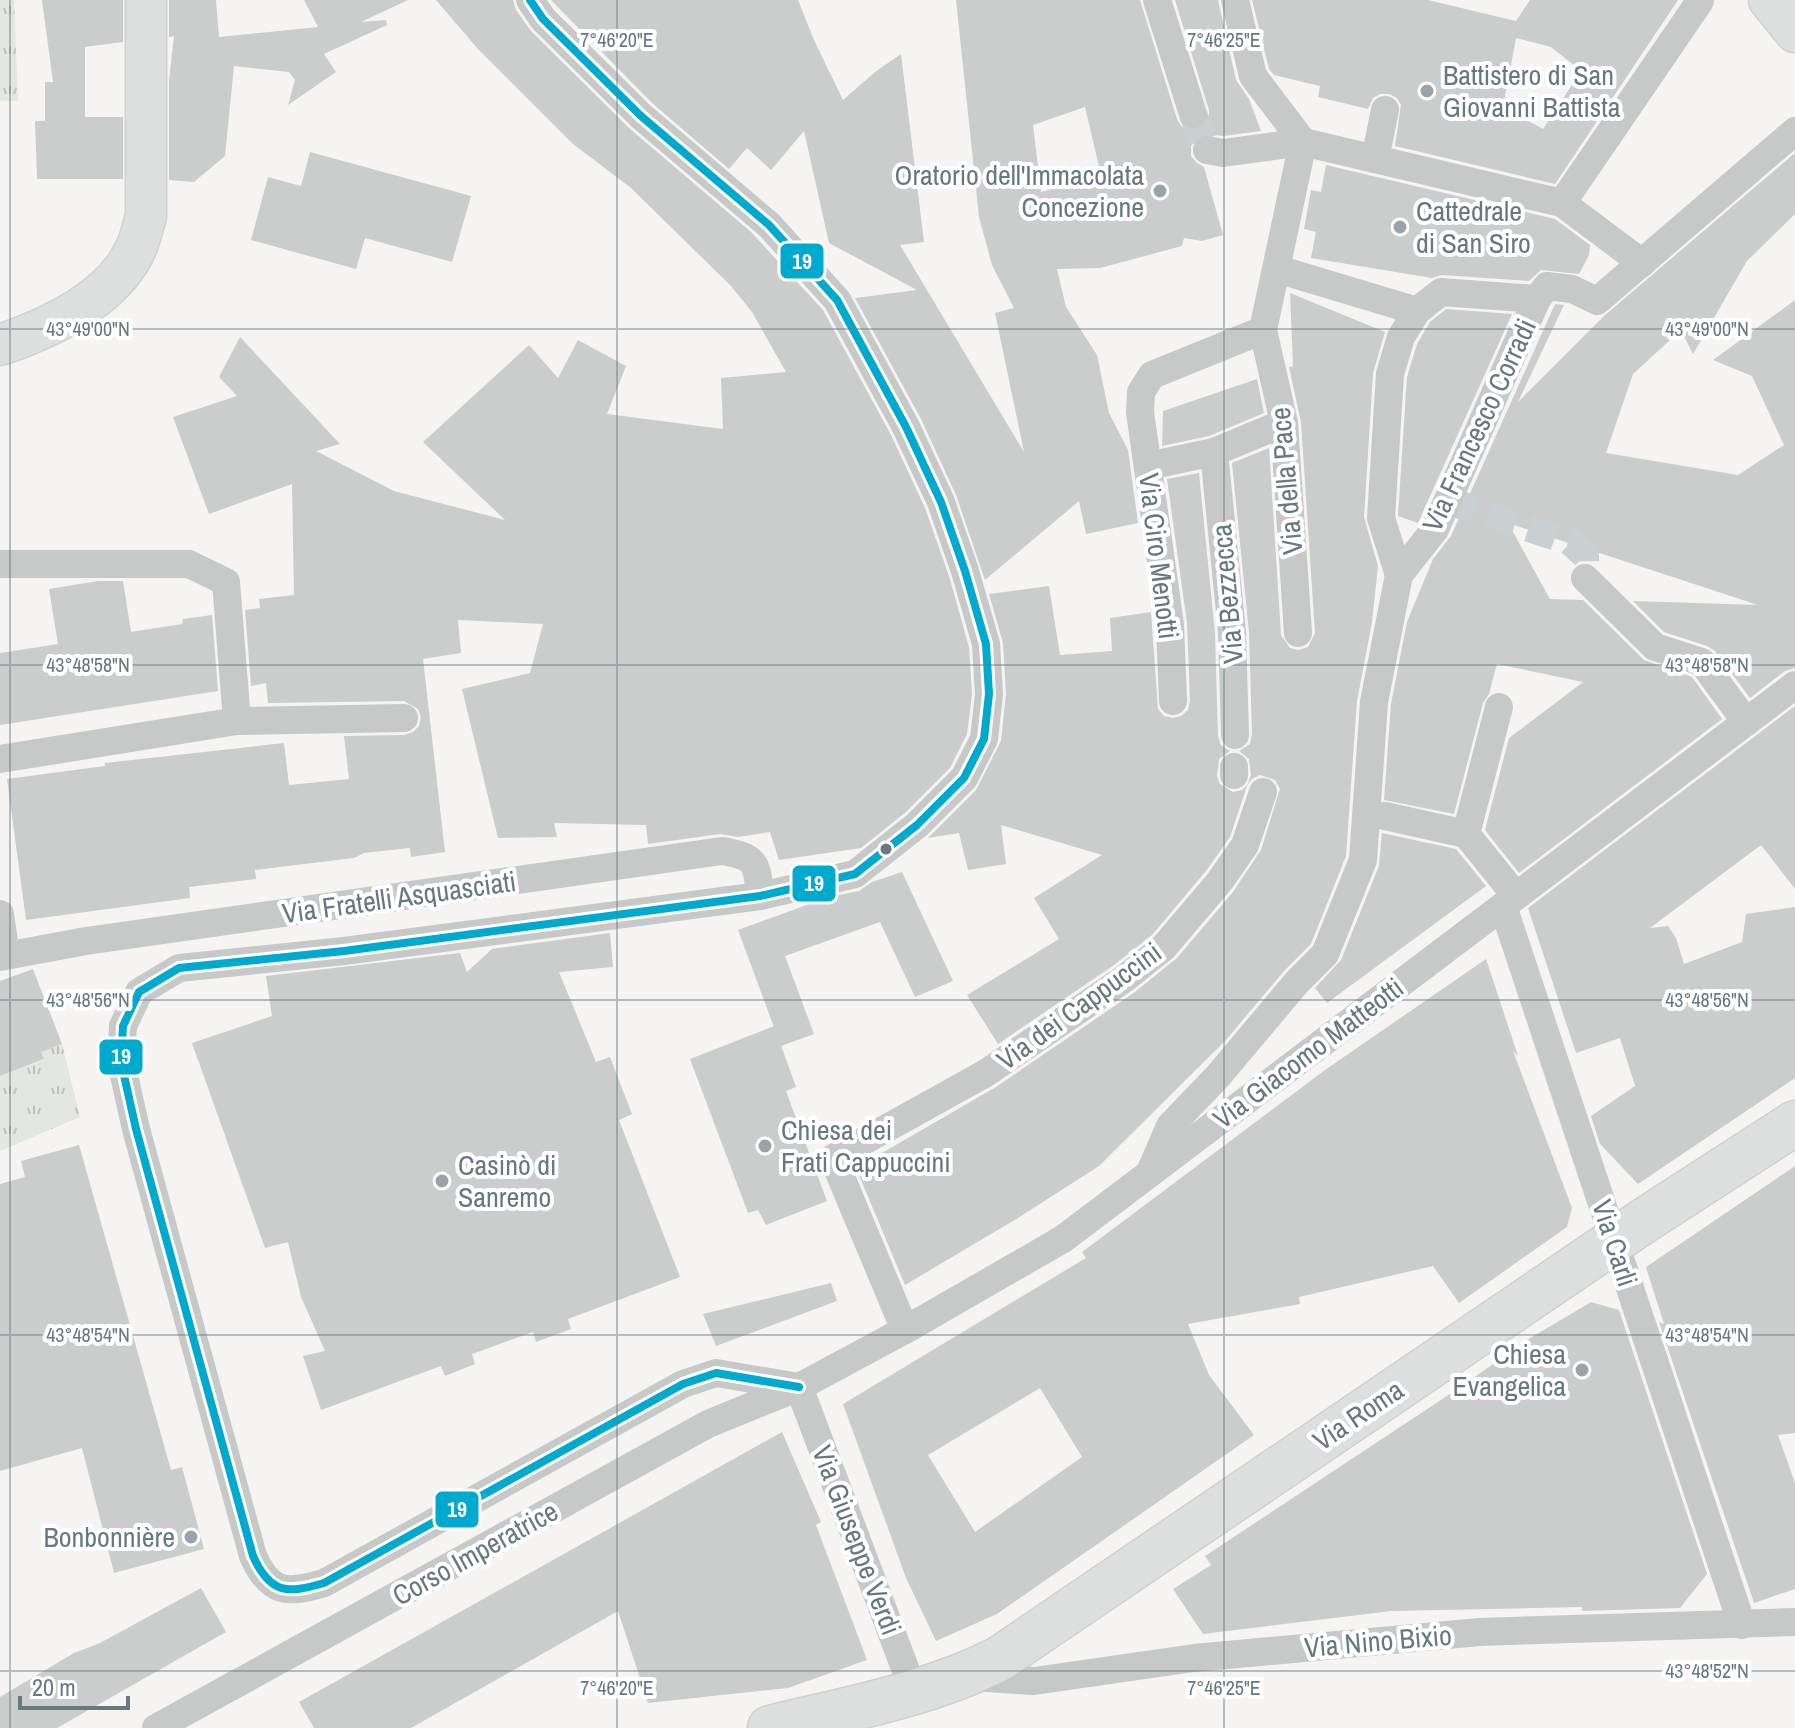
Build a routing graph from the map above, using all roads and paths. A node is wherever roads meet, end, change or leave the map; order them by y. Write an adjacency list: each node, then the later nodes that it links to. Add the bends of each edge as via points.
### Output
1 (146, 0): 20 (main road, via 146,216 136,248 110,285 72,314)
2 (530, 0): 39 (street, via 641,116 769,225 837,300 941,502 986,644 989,694 984,739 964,778 917,825 855,874)
3 (1157, 0): 9 (street)
4 (1235, 0): 11 (street, via 1253,76)
5 (1769, 0): 7 (main road)
6 (1700, 1): 14 (street)
7 (1795, 32)
8 (1385, 110): 13 (street)
9 (1193, 114)
10 (1795, 131): 15 (street)
11 (1303, 142): 12 (street, via 1223,153); 13 (street); 16 (street)
12 (1207, 150)
13 (1375, 159): 14 (street)
14 (1562, 203): 15 (street)
15 (1642, 263): 17 (street, Via Francesco Corradi, via 1597,301 1572,289 1547,286)
16 (1277, 269): 18 (street); 19 (street)
17 (1537, 299): 18 (street, via 1441,292); 25 (street, Via Francesco Corradi, via 1435,529)
18 (1417, 311): 25 (street, via 1401,337 1390,374 1381,518)
19 (1263, 330): 21 (street, Via della Pace); 23 (street, Via Ciro Menotti, via 1152,375 1141,392 1140,412)
20 (0, 345)
21 (1284, 423): 22 (street); 27 (street, Via della Pace)
22 (1214, 452): 23 (street); 34 (street, Via Bezzecca, via 1232,632)
23 (1148, 466): 29 (street, Via Ciro Menotti, via 1170,625)
24 (0, 564): 32 (street, via 189,564 226,582)
25 (1399, 575): 37 (street, Via Francesco Corradi, via 1379,635)
26 (1585, 578): 33 (street, via 1655,647 1702,662)
27 (1298, 633)
28 (1795, 685): 33 (street, Via Giacomo Matteotti)
29 (1173, 701)
30 (1499, 707): 38 (street)
31 (404, 718): 32 (street)
32 (237, 721): 35 (street)
33 (1746, 722): 40 (street, Via Giacomo Matteotti)
34 (1235, 735)
35 (0, 759)
36 (1263, 792): 46 (street, Via dei Cappuccini, via 1245,845 1164,947 986,1073 833,1158)
37 (1368, 812): 38 (street); 44 (street, Via Francesco Corradi, via 1363,860 1325,954 1170,1126)
38 (1466, 834): 40 (street)
39 (760, 896): 42 (street, Via Fratelli Asquasciati, via 758,867 746,855 722,851); 47 (street, via 179,968 139,992 123,1026 121,1062 253,1556 261,1574 277,1586 296,1591 324,1583 683,1384 716,1373)
40 (1510, 901): 44 (street, Via Giacomo Matteotti); 45 (street, Via Carli)
41 (0, 914): 42 (street, Via Fratelli Asquasciati)
42 (3, 956)
43 (1795, 1123): 45 (main road, Via Roma)
44 (1150, 1173): 46 (street, Via Giacomo Matteotti, via 1063,1239)
45 (1616, 1241): 49 (street, Via Carli); 50 (main road, Via Roma, via 999,1659)
46 (905, 1330): 47 (street, Via Giacomo Matteotti)
47 (799, 1387): 51 (street, Via Giuseppe Verdi); 52 (street, Corso Imperatrice, via 708,1424)
48 (1795, 1622): 49 (street, Via Nino Bixio)
49 (1742, 1625): 50 (street, Via Nino Bixio, via 1480,1632 1194,1658 1034,1681)
50 (964, 1676): 51 (main road, Via Roma)
51 (914, 1692): 53 (main road, Via Roma)
52 (156, 1728)
53 (770, 1728)

